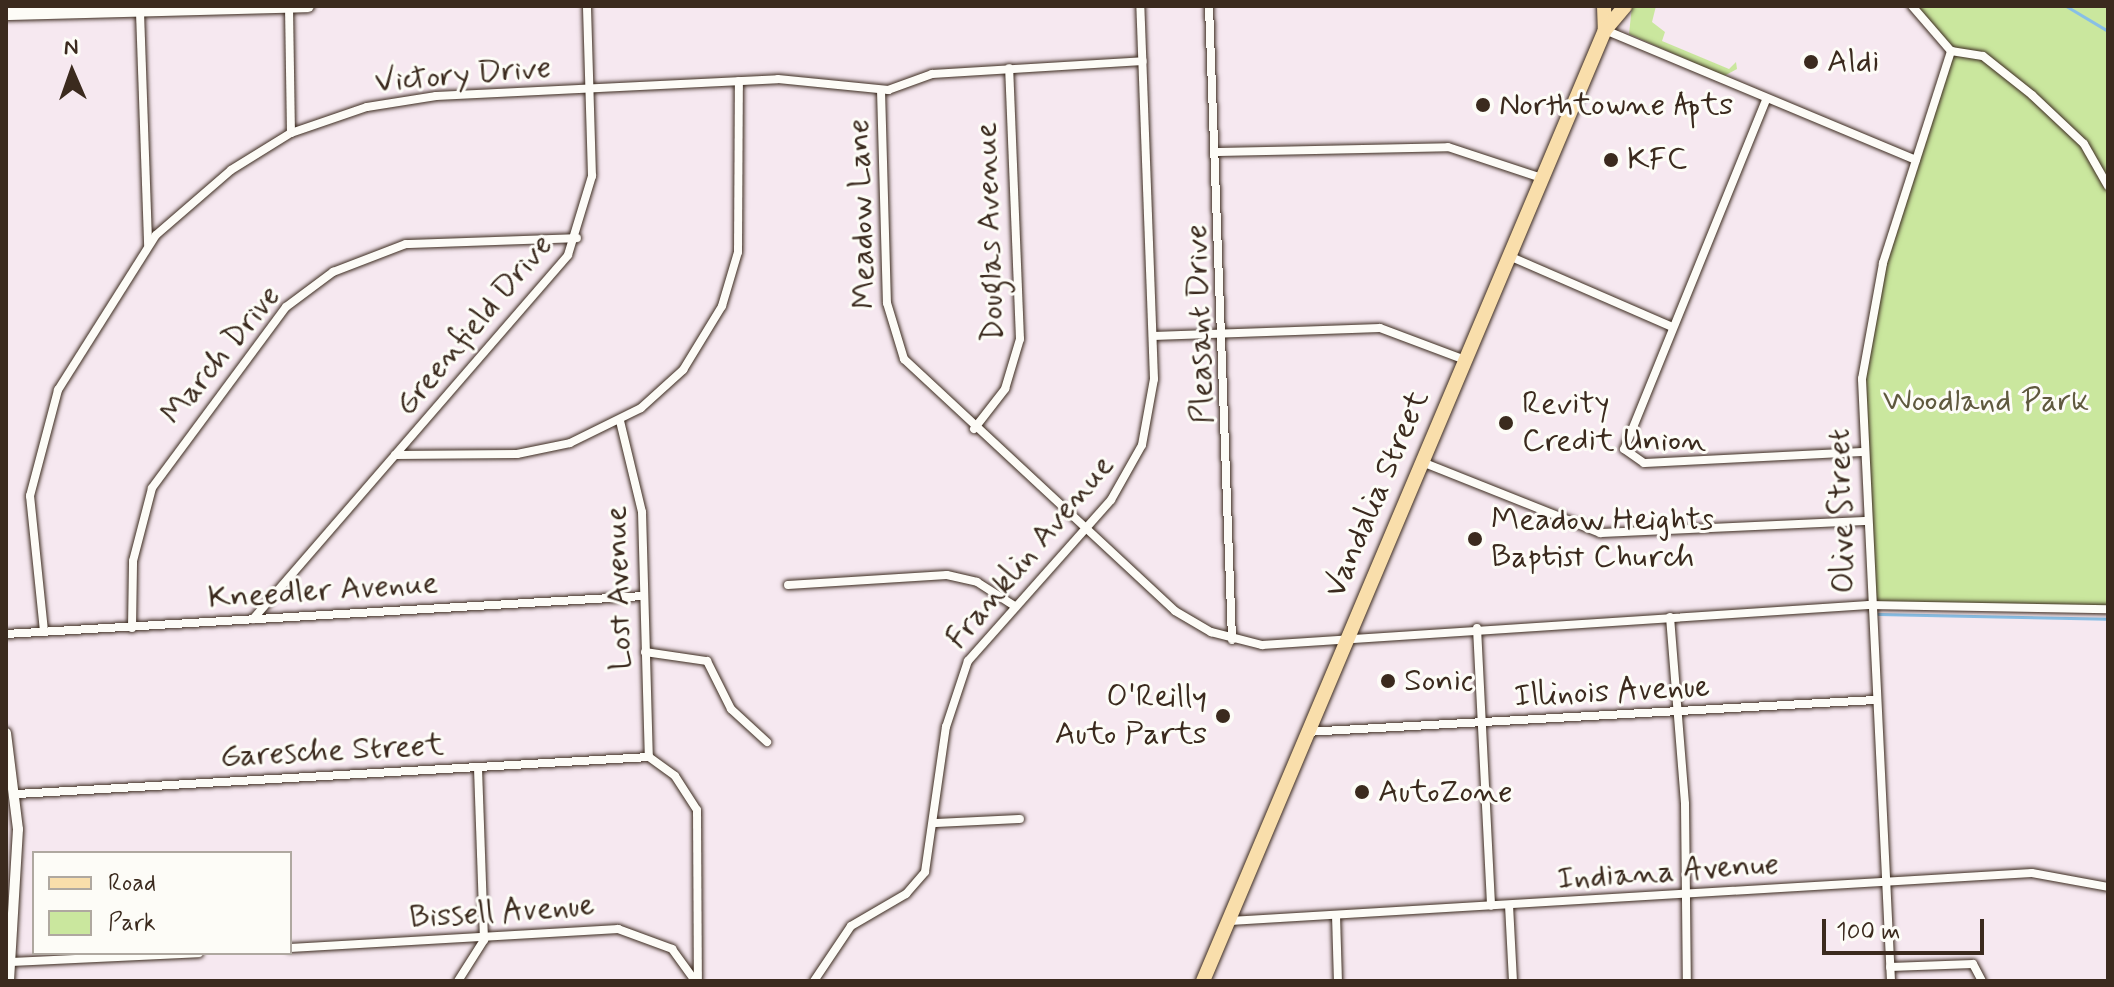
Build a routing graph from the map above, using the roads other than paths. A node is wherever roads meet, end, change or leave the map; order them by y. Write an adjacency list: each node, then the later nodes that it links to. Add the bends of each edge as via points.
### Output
1 (308, 6): 8 (main road)
2 (587, 6): 16 (street, Greenfield Drive)
3 (1140, 6): 13 (street, Franklin Avenue)
4 (1209, 6): 20 (street, Pleasant Drive)
5 (1604, 6): 11 (main road, Vandalia Street)
6 (1625, 6): 11 (main road, Vandalia Street)
7 (1912, 6): 12 (street)
8 (289, 7): 9 (main road); 19 (street)
9 (140, 12): 10 (main road); 25 (street)
10 (6, 14)
11 (1605, 30): 18 (street); 22 (main road, Vandalia Street)
12 (1951, 51): 21 (street, Olive Street); 23 (street, via 1983,56 2032,95 2084,144)
13 (1143, 61): 14 (street, Victory Drive); 29 (street, Franklin Avenue)
14 (1009, 68): 17 (street, Victory Drive, via 932,74); 32 (street, Douglas Avenue, via 1020,339 1005,389)
15 (739, 81): 16 (street, Victory Drive); 17 (street, Victory Drive, via 807,80); 31 (street, via 740,207 731,283 683,370)
16 (592, 88): 19 (street, Victory Drive, via 404,100); 24 (street, Greenfield Drive, via 592,176)
17 (881, 90): 32 (street, Meadow Lane, via 890,321 904,359)
18 (1766, 100): 21 (street); 27 (street)
19 (291, 133): 25 (street, Victory Drive, via 203,191)
20 (1218, 152): 22 (street, via 1448,147); 28 (street, Pleasant Drive)
21 (1916, 160): 33 (street, Olive Street, via 1869,320)
22 (1542, 178): 26 (main road, Vandalia Street)
23 (2108, 186)
24 (577, 238): 34 (street, Greenfield Drive, via 555,273); 45 (street, March Drive, via 406,244 333,272 286,307 158,476 136,537)
25 (148, 245): 47 (street, Victory Drive, via 67,374 40,441 30,523)
26 (1509, 256): 27 (street); 30 (main road, Vandalia Street)
27 (1670, 326): 33 (street, via 1624,449 1644,463)
28 (1226, 333): 29 (street); 30 (street, via 1380,328); 50 (street, Pleasant Drive)
29 (1153, 336): 37 (street, Franklin Avenue, via 1153,398 1142,445 1123,484)
30 (1465, 360): 35 (main road, Vandalia Street)
31 (620, 421): 34 (street, via 542,450); 39 (street, Lost Avenue, via 639,485)
32 (974, 429): 37 (street, Meadow Lane)
33 (1863, 452): 36 (street, Olive Street)
34 (395, 455): 44 (street, Greenfield Drive)
35 (1421, 462): 36 (street, via 1600,533); 49 (main road, Vandalia Street)
36 (1866, 521): 41 (street, Olive Street)
37 (1084, 530): 40 (street, Franklin Avenue); 50 (street, Meadow Lane, via 1175,611)
38 (788, 585): 40 (street, via 947,575 977,582)
39 (643, 596): 44 (street, Kneedler Avenue); 51 (street, Lost Avenue)
40 (1013, 605): 62 (street, Franklin Avenue, via 981,638 958,685)
41 (1869, 605): 42 (street, Meadow Lane); 43 (street, Meadow Lane); 52 (street, Olive Street)
42 (2108, 609)
43 (1670, 617): 46 (street, Meadow Lane); 53 (street)
44 (253, 619): 45 (street, Kneedler Avenue)
45 (132, 628): 47 (street, Kneedler Avenue)
46 (1477, 628): 49 (street, Meadow Lane); 54 (street)
47 (44, 631): 48 (street, Kneedler Avenue)
48 (6, 634)
49 (1347, 636): 50 (street, Meadow Lane, via 1262,645); 56 (main road, Vandalia Street)
50 (1232, 640)
51 (645, 652): 57 (street, via 707,661 731,709); 58 (street, Lost Avenue)
52 (1874, 700): 53 (street, Illinois Avenue); 63 (street, Olive Street)
53 (1679, 713): 54 (street, Illinois Avenue); 65 (street)
54 (1482, 724): 56 (street, Illinois Avenue); 67 (street)
55 (6, 733): 60 (street)
56 (1305, 733): 69 (main road, Vandalia Street)
57 (767, 742)
58 (649, 757): 59 (street, Garesche Street); 77 (street, via 675,776 697,810)
59 (478, 767): 60 (street, Garesche Street); 70 (street)
60 (17, 794): 73 (street)
61 (1020, 819): 62 (street)
62 (935, 823): 78 (street, Franklin Avenue, via 931,859 917,884 851,926)
63 (1885, 882): 64 (street, Indiana Avenue, via 2032,873); 65 (street, Indiana Avenue); 74 (street, Olive Street)
64 (2108, 887)
65 (1687, 894): 66 (street, Indiana Avenue); 82 (street)
66 (1509, 905): 67 (street, Indiana Avenue); 81 (street)
67 (1491, 906): 68 (street, Indiana Avenue)
68 (1336, 915): 69 (street, Indiana Avenue); 80 (street)
69 (1230, 921): 79 (main road, Vandalia Street)
70 (484, 937): 71 (street, Bissell Avenue); 76 (street); 77 (street, Bissell Avenue, via 632,931 672,949)
71 (292, 948)
72 (157, 955): 73 (street)
73 (10, 962): 75 (street)
74 (1890, 967): 83 (street, Olive Street); 84 (street, via 1973,964)
75 (9, 981)
76 (458, 981)
77 (696, 981)
78 (814, 981)
79 (1203, 981)
80 (1338, 981)
81 (1513, 981)
82 (1687, 981)
83 (1891, 981)
84 (1982, 981)

